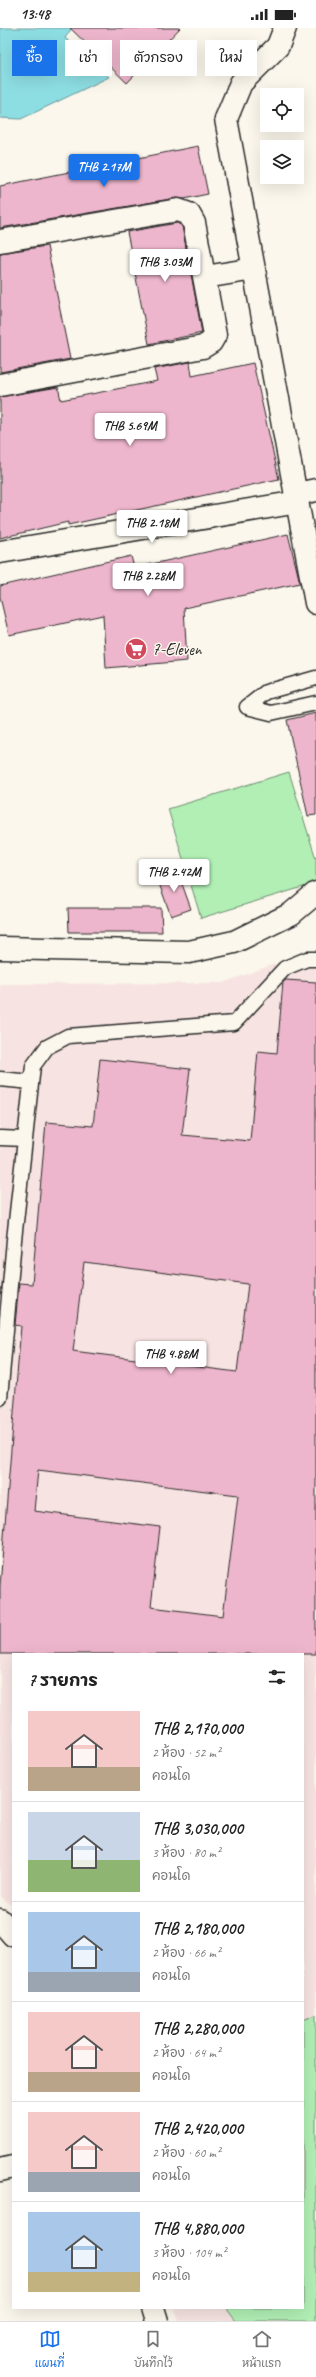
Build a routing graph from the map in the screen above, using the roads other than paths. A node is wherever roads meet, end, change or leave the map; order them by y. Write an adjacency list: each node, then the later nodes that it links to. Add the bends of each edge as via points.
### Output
1 (285, 28): 3 (street, via 278,46 241,83 226,119)
2 (0, 241): 4 (street, via 178,210 189,214 194,223)
3 (254, 269): 4 (street); 6 (street)
4 (205, 278): 5 (street, via 215,335 211,342 203,347)
5 (0, 385)
6 (305, 501): 7 (street); 8 (street)
7 (0, 552)
8 (316, 603)
9 (316, 678): 10 (lane, via 266,692 247,707 271,713)
10 (316, 703)
11 (316, 893): 12 (street, via 291,914 234,942 189,952)
12 (0, 948)
13 (316, 959): 15 (lane, via 307,959 285,968 234,1023 68,1036 47,1047 33,1066)
14 (0, 1079): 15 (lane)
15 (31, 1082): 17 (lane)
16 (0, 1138): 17 (lane)
17 (25, 1140): 18 (lane)
18 (7, 1239): 19 (lane)
19 (1, 1369): 20 (lane)
20 (0, 1398)
21 (0, 1920): 22 (street)
22 (12, 1933)
23 (12, 2167): 24 (street)
24 (0, 2170)
25 (153, 2309): 26 (street)
26 (158, 2321)

